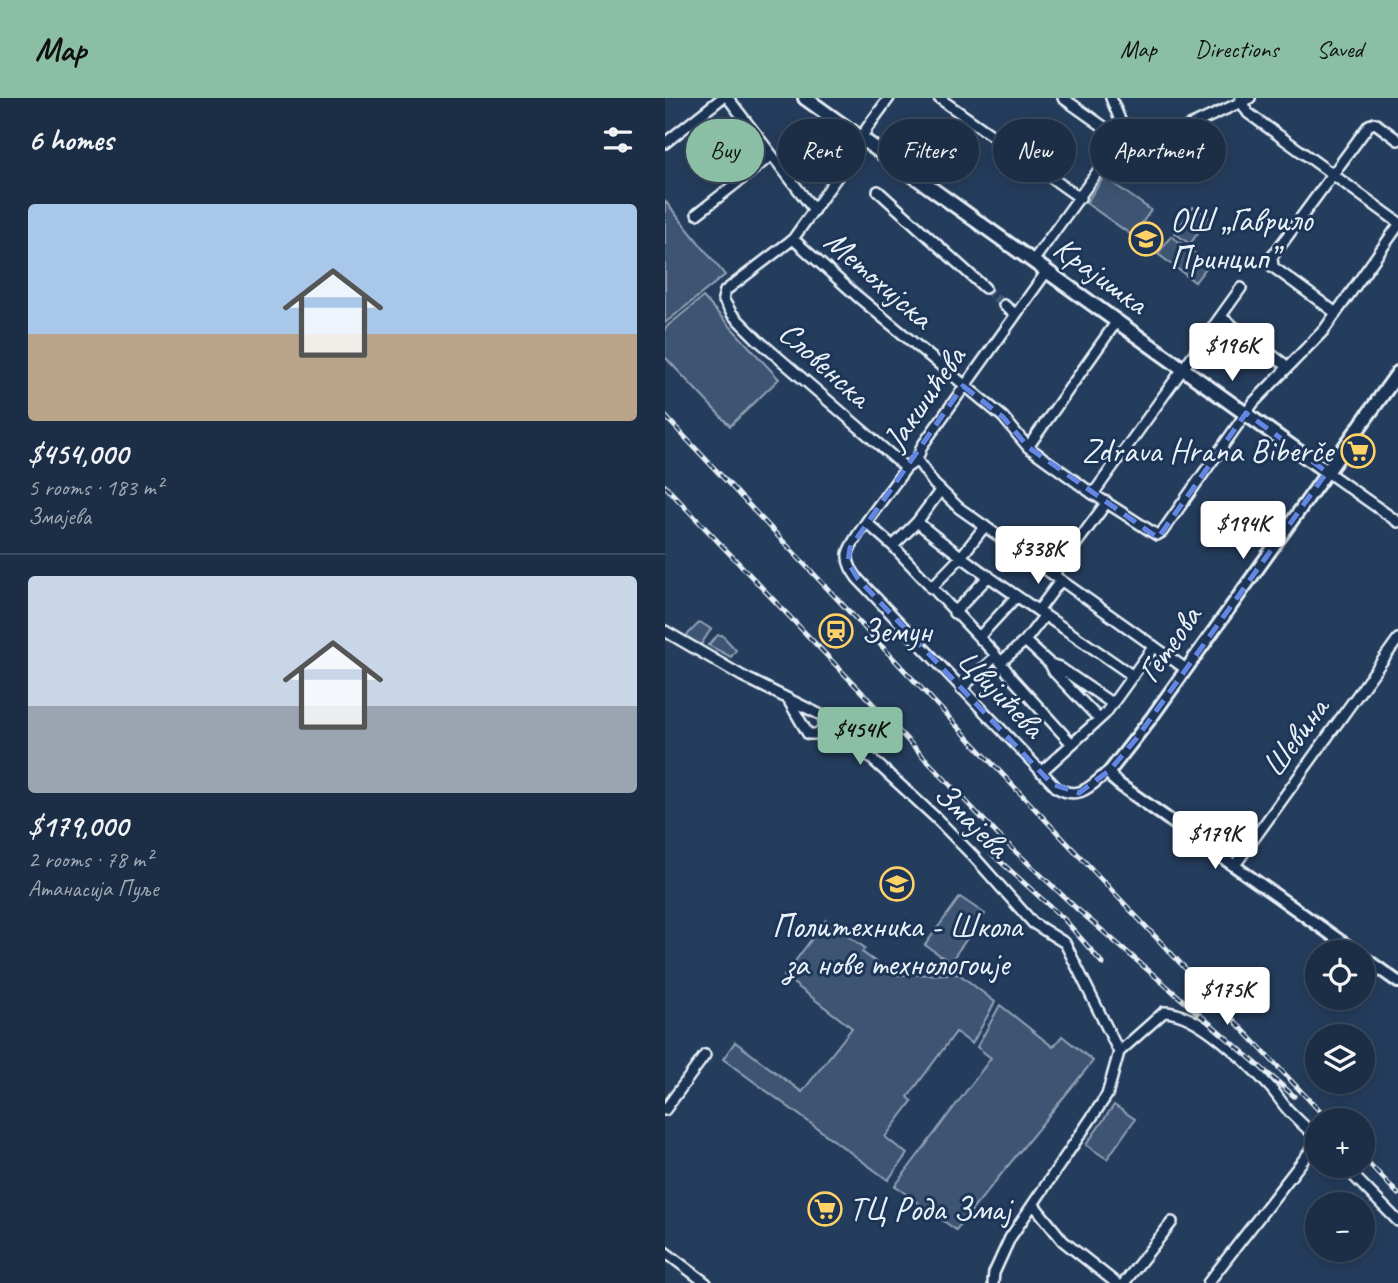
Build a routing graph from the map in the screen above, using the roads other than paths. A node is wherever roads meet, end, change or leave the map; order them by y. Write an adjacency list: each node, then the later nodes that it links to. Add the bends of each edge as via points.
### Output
1 (722, 98): 17 (street)
2 (728, 98): 18 (street)
3 (805, 98): 10 (main road, Крајишка)
4 (889, 98): 14 (street)
5 (939, 98): 23 (street)
6 (1063, 98): 11 (street)
7 (1111, 98): 12 (street)
8 (1250, 98): 9 (street)
9 (1240, 100): 13 (street); 19 (street, via 1252,116)
10 (835, 119)
11 (1093, 119)
12 (1120, 119)
13 (1201, 119)
14 (865, 135)
15 (865, 139): 28 (main road, Крајишка)
16 (1398, 140): 19 (street, via 1371,123)
17 (665, 143)
18 (772, 155): 24 (street); 25 (street)
19 (1332, 174): 26 (street); 33 (street, via 1271,263)
20 (833, 182): 24 (street)
21 (1091, 182): 23 (street)
22 (878, 191): 30 (street)
23 (1080, 198): 28 (street)
24 (814, 210): 27 (street)
25 (697, 214)
26 (1398, 224): 33 (street)
27 (793, 239): 40 (street, Метохијска); 44 (street, Словенска, via 725,291 725,304 758,340)
28 (1033, 261): 29 (main road, Крајишка)
29 (1047, 271): 34 (street, Јакшићева); 36 (main road, Крајишка)
30 (985, 288)
31 (1241, 288): 35 (street)
32 (1004, 305): 34 (street)
33 (1336, 313): 37 (street)
34 (1015, 314): 40 (street, Јакшићева)
35 (1221, 317): 37 (street); 38 (street)
36 (1117, 321): 38 (main road, Крајишка); 42 (street)
37 (1287, 366): 41 (street)
38 (1183, 368): 41 (main road, Крајишка); 47 (street)
39 (1398, 373): 45 (main road, Гетеова)
40 (963, 386): 42 (street, Метохијска, via 1003,417); 43 (street, Јакшићева)
41 (1246, 413): 45 (main road, Крајишка); 48 (street, Метохијска, via 1162,532 1157,535)
42 (1028, 447): 47 (street, Метохијска)
43 (917, 460): 44 (street, Јакшићева); 46 (street)
44 (906, 468): 51 (street, Јакшићева)
45 (1327, 472): 50 (street, Крајишка); 69 (street, Гетеова)
46 (940, 491): 49 (street); 52 (street)
47 (1093, 494): 48 (street, Метохијска)
48 (1107, 502): 57 (street)
49 (917, 522): 53 (street); 55 (street)
50 (1398, 522)
51 (867, 523): 53 (street); 54 (street, Јакшићева)
52 (985, 526): 55 (street); 57 (street)
53 (893, 547): 58 (street)
54 (848, 556): 71 (street, Цвијићева, via 858,579)
55 (960, 558): 56 (street); 58 (street)
56 (989, 576): 59 (street); 60 (street)
57 (1058, 577): 61 (street); 66 (street)
58 (931, 588): 60 (street)
59 (1016, 597): 61 (street); 63 (street)
60 (954, 613): 63 (street)
61 (1041, 613): 65 (street); 70 (street)
62 (665, 631): 72 (street)
63 (979, 638): 67 (street)
64 (1398, 639): 82 (street, Шевина)
65 (1025, 641): 67 (street); 68 (street)
66 (1154, 646): 69 (street); 70 (street)
67 (999, 659): 71 (street); 78 (street)
68 (1050, 664): 73 (street); 76 (street)
69 (1186, 669): 79 (street, Гетеова)
70 (1133, 676): 73 (street)
71 (961, 689): 80 (street, Цвијићева)
72 (788, 701): 74 (street); 75 (street)
73 (1113, 704): 76 (street)
74 (811, 710): 75 (street); 77 (street)
75 (800, 718): 77 (street, via 811,735 821,732)
76 (1099, 719): 78 (street)
77 (824, 721): 86 (street, Змајева, via 841,727 967,850 1033,923 1065,943)
78 (1072, 744): 80 (street)
79 (1109, 770): 81 (street, Гетеова, via 1082,792); 82 (street, via 1120,785)
80 (1041, 772): 81 (street, Цвијићева, via 1056,788)
81 (1071, 793)
82 (1234, 865): 83 (street)
83 (1339, 940)
84 (1375, 966): 85 (street)
85 (1398, 982)
86 (1119, 1052): 89 (street, via 1164,1012 1185,1017 1211,1032 1251,1068); 92 (street, via 1107,1095)
87 (705, 1055): 88 (street)
88 (665, 1110)
89 (1305, 1127)
90 (1305, 1157): 100 (street)
91 (1356, 1178): 93 (street)
92 (1034, 1205): 97 (street, via 1005,1248); 98 (street, via 1063,1241)
93 (1398, 1221)
94 (1172, 1222): 99 (street)
95 (665, 1252): 96 (street)
96 (706, 1283)
97 (993, 1283)
98 (1116, 1283)
99 (1124, 1283)
100 (1208, 1283)

